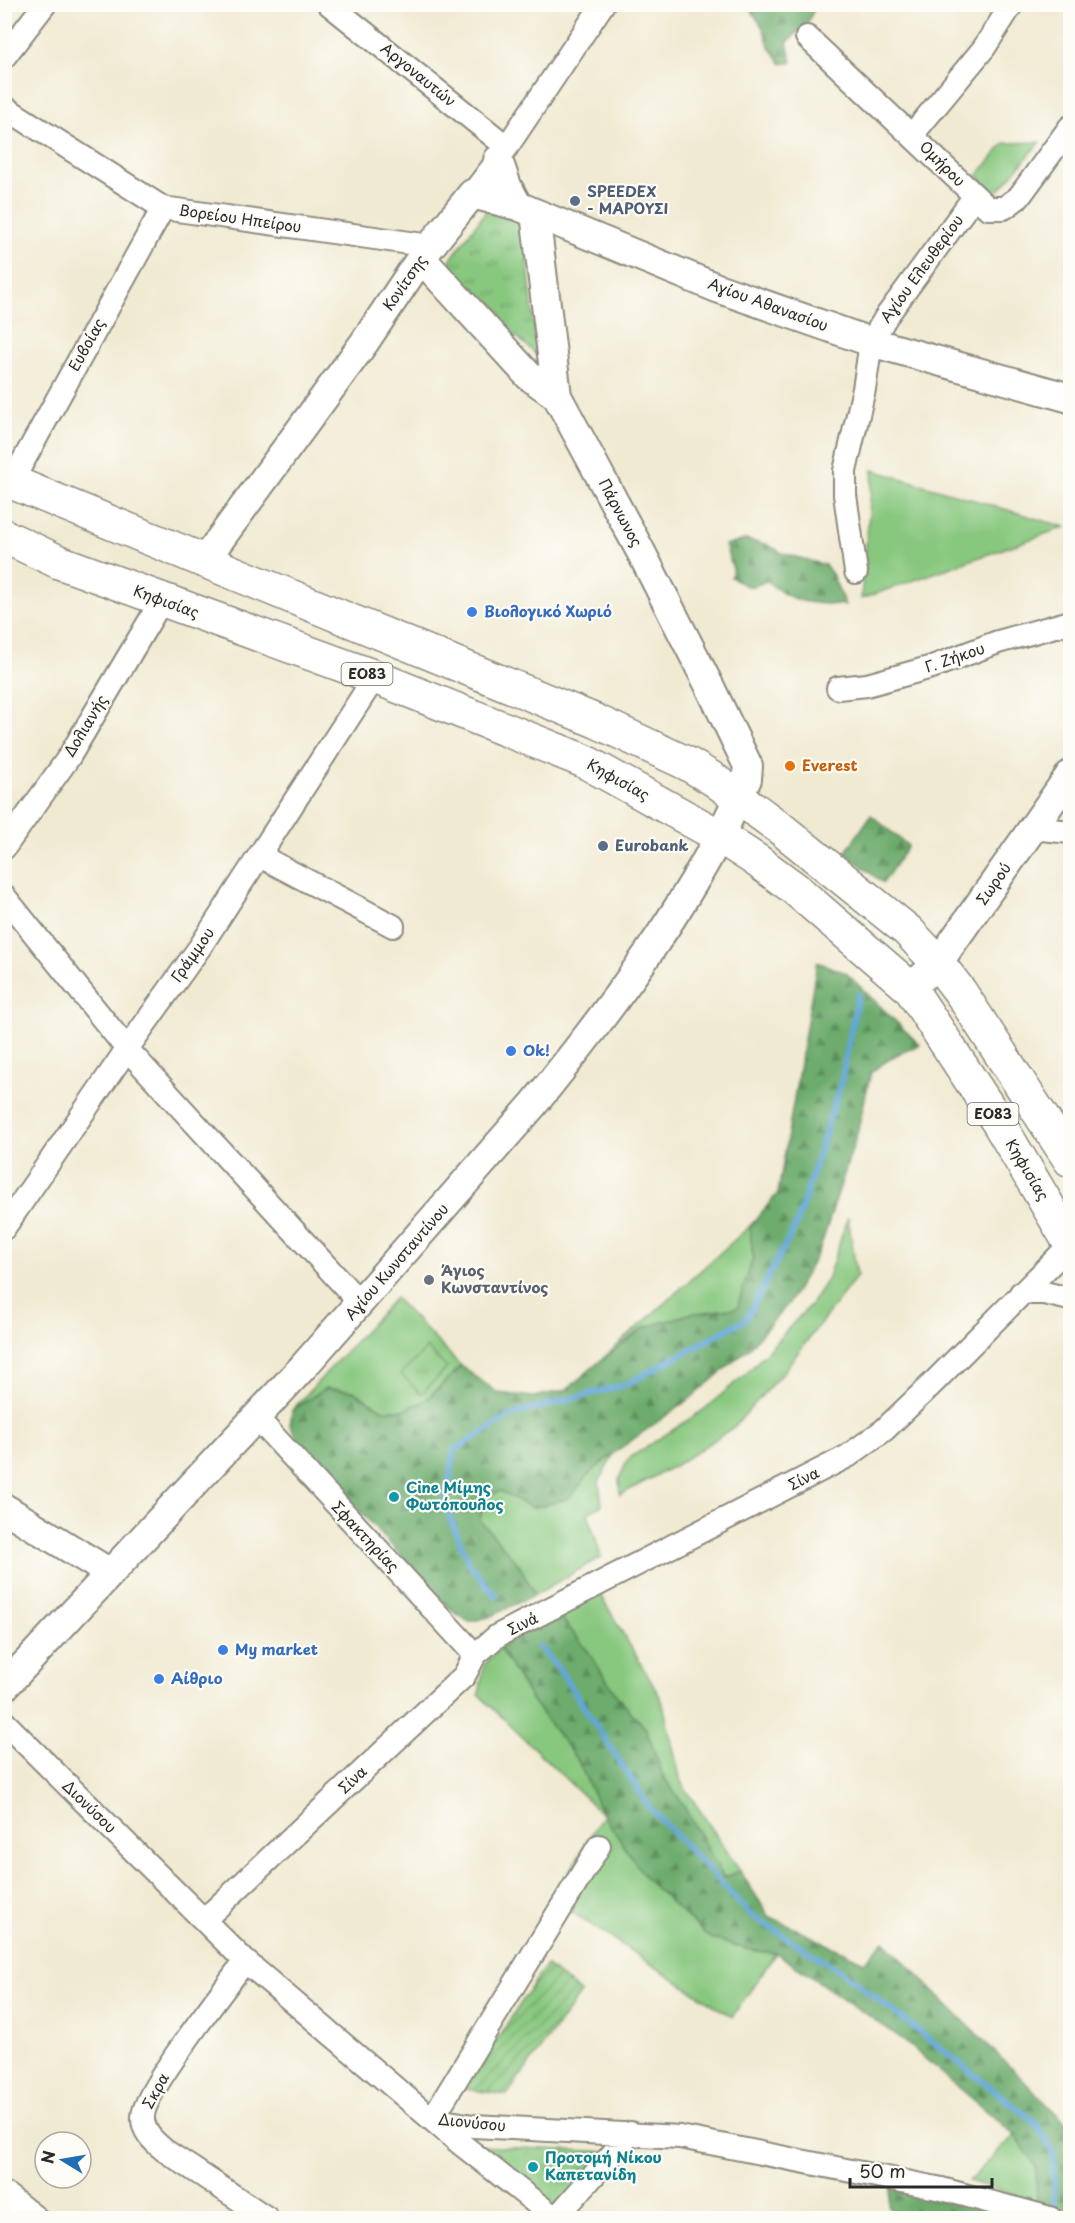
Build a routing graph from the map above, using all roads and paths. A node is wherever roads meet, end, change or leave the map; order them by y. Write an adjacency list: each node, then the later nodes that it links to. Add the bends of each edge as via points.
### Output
1 (45, 4): 6 (street)
2 (329, 4): 10 (street, Αργοναυτών)
3 (603, 4): 10 (street, Κονίτσης)
4 (1012, 4): 9 (street, via 984,48)
5 (807, 37): 9 (street, Ομήρου)
6 (4, 57)
7 (4, 107): 13 (street, Βορείου Ηπείρου)
8 (1071, 127): 12 (street, Ομήρου, via 1010,205 988,208)
9 (912, 135): 12 (street, Ομήρου)
10 (502, 154): 11 (street, Κονίτσης); 14 (street, Πάρνωνος, via 507,186)
11 (472, 194): 14 (street, Αγίου Αθανασίου); 15 (street, Κονίτσης)
12 (974, 197): 16 (street, Αγίου Ελευθερίου)
13 (163, 208): 15 (street, Βορείου Ηπείρου); 19 (street, Ευβοίας)
14 (527, 210): 16 (street, Αγίου Αθανασίου, via 717,288); 17 (street, Πάρνωνος)
15 (426, 252): 17 (street, via 529,376); 21 (street, Κονίτσης, via 364,344)
16 (871, 342): 18 (street, Αγίου Αθανασίου); 22 (street, via 845,471)
17 (557, 396): 28 (street, Πάρνωνος, via 641,552 748,766)
18 (1071, 398)
19 (8, 481): 21 (main road, ΕΟ83)
20 (4, 536): 23 (main road, Κηφισίας / ΕΟ83, via 59,562)
21 (204, 561): 28 (main road, ΕΟ83, via 596,721 688,764)
22 (856, 572)
23 (162, 600): 25 (main road, Κηφισίας / ΕΟ83); 32 (street, Δολιανής, via 69,757)
24 (1071, 622): 26 (street, Γ. Ζήκου, via 998,642 932,667 867,685)
25 (375, 676): 31 (main road, Κηφισίας / ΕΟ83, via 585,761); 33 (street, Γράμμου)
26 (838, 688)
27 (1071, 775): 29 (street, Σωρού)
28 (739, 797): 31 (street, Αγίου Κωνσταντίνου); 36 (main road, ΕΟ83, via 908,931)
29 (1032, 828): 30 (street); 36 (street, Σωρού)
30 (1071, 832)
31 (719, 836): 37 (main road, Κηφισίας / ΕΟ83, via 794,888); 44 (street, Αγίου Κωνσταντίνου, via 649,951 567,1064)
32 (4, 848)
33 (260, 856): 35 (street); 38 (street, Γράμμου)
34 (4, 896): 38 (street)
35 (393, 926)
36 (938, 963): 37 (street, Σωρού); 39 (main road, ΕΟ83)
37 (910, 988): 41 (main road, Κηφισίας / ΕΟ83, via 998,1122)
38 (126, 1049): 40 (street, Γράμμου); 44 (street)
39 (1071, 1160)
40 (4, 1228)
41 (1071, 1244): 42 (street)
42 (1021, 1293): 43 (street); 48 (street, Σίνα, via 884,1430 848,1456)
43 (1071, 1299)
44 (361, 1304): 45 (street, Αγίου Κωνσταντίνου)
45 (257, 1418): 47 (street, Αγίου Κωνσταντίνου); 50 (street, Σφακτηρίας)
46 (4, 1509): 47 (street)
47 (110, 1574): 51 (street, Αγίου Κωνσταντίνου)
48 (549, 1611): 49 (street, Σινά)
49 (497, 1636): 50 (street, Σίνα)
50 (475, 1655): 54 (street, Σίνα, via 464,1676)
51 (4, 1687)
52 (4, 1722): 54 (street, Διονύσου)
53 (599, 1846): 56 (street)
54 (204, 1920): 55 (street, Διονύσου)
55 (245, 1960): 56 (street, Διονύσου); 60 (street, Σκρα, via 149,2098 143,2122 153,2141 164,2150)
56 (432, 2119): 57 (street, Διονύσου, via 473,2126); 61 (street)
57 (631, 2133): 61 (street); 62 (street, Διονύσου, via 680,2137 942,2188)
58 (4, 2193): 59 (street)
59 (36, 2218)
60 (267, 2218)
61 (555, 2218)
62 (1050, 2218)

